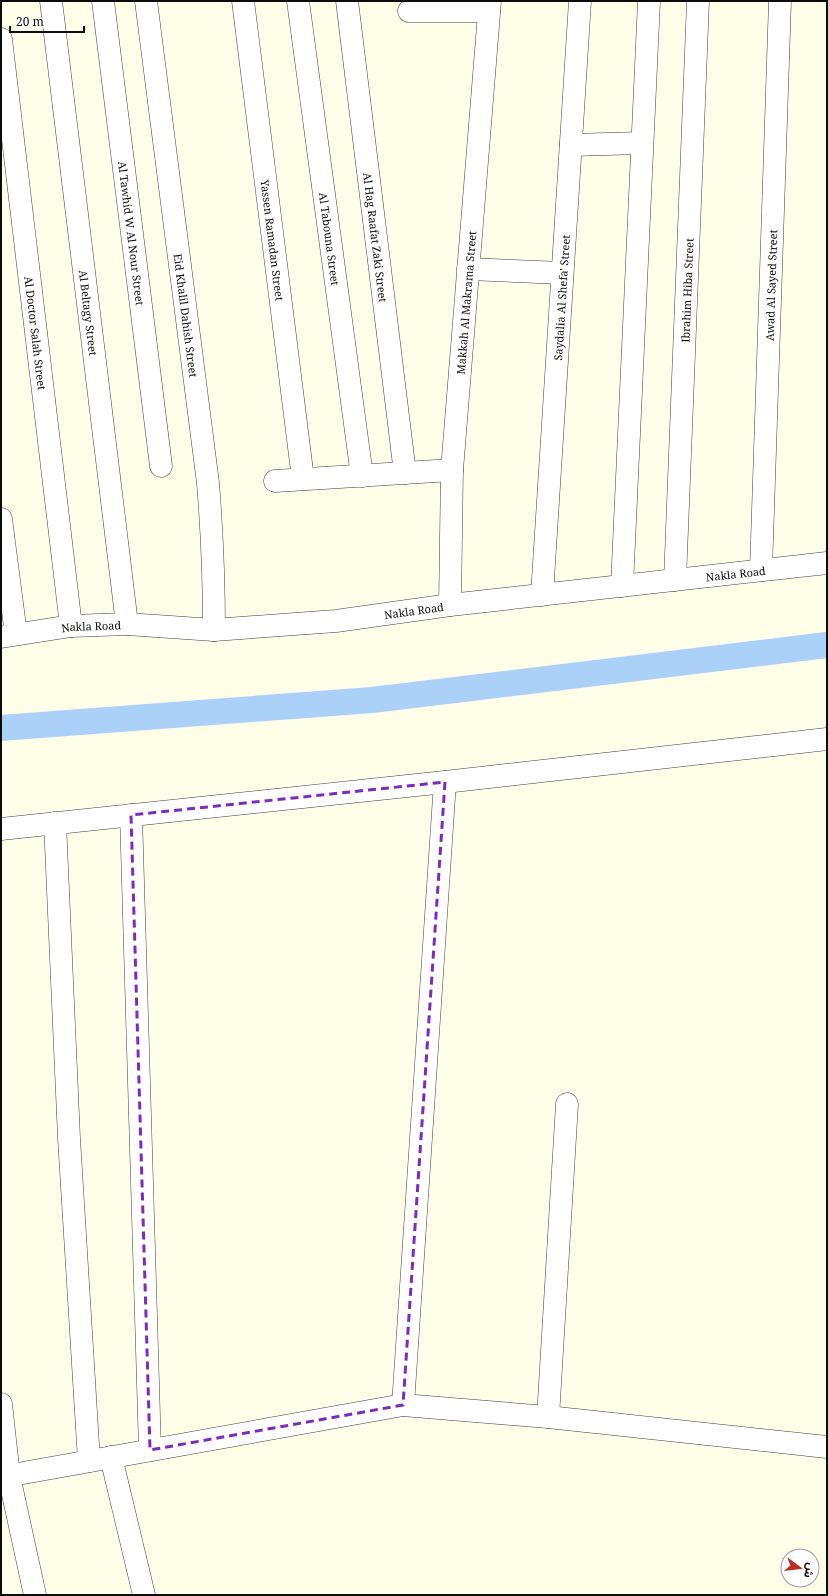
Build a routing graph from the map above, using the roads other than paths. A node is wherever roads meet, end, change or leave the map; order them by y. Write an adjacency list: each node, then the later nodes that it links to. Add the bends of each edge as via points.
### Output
1 (51, 1): 31 (street, Al Beltagy Street)
2 (103, 1): 18 (street, Al Tawhid W Al Nour Street)
3 (146, 1): 33 (street, Eid Khalil Dahish Street, via 208,483 213,539)
4 (243, 1): 22 (street, Yassen Ramadan Street)
5 (298, 1): 21 (street, Al Tabouna Street)
6 (347, 1): 20 (street, Al Hag Raafat Zaki Street)
7 (580, 1): 15 (street, Saydalia Al Shefa' Street)
8 (649, 1): 14 (street)
9 (698, 1): 27 (street, Ibrahim Hiba Street)
10 (780, 1): 26 (street, Awad Al Sayed Street)
11 (489, 6): 12 (street); 16 (street, Makkah Al Makrama Street)
12 (409, 11)
13 (1, 39): 32 (street, Al Doctor Salah Street)
14 (642, 144): 15 (street); 28 (street)
15 (570, 146): 17 (street, Saydalia Al Shefa' Street)
16 (468, 269): 17 (street); 19 (street, Makkah Al Makrama Street)
17 (562, 273): 29 (street, Saydalia Al Shefa' Street)
18 (161, 466)
19 (452, 470): 20 (street); 30 (street, Makkah Al Makrama Street)
20 (405, 473): 21 (street)
21 (362, 476): 22 (street)
22 (303, 479): 23 (street)
23 (275, 481)
24 (1, 519): 34 (street)
25 (827, 563): 26 (street, Nakla Road)
26 (761, 570): 27 (street, Nakla Road)
27 (675, 580): 28 (street, Nakla Road)
28 (622, 586): 29 (street, Nakla Road)
29 (542, 594): 30 (street, Nakla Road)
30 (450, 605): 33 (street, Nakla Road, via 336,621)
31 (127, 624): 32 (street, Nakla Road); 33 (street, Nakla Road)
32 (71, 626): 34 (street, Nakla Road)
33 (214, 630)
34 (9, 635)
35 (827, 739): 36 (street)
36 (445, 782): 37 (street); 42 (street)
37 (131, 815): 38 (street); 45 (street)
38 (55, 823): 39 (street); 47 (street, via 69,1138)
39 (1, 828)
40 (567, 1104): 43 (street)
41 (1, 1404): 48 (street)
42 (403, 1405): 43 (street); 45 (street)
43 (548, 1417): 44 (street)
44 (827, 1447)
45 (150, 1450): 46 (street)
46 (111, 1457): 47 (street); 50 (street)
47 (89, 1461): 48 (street)
48 (5, 1476): 49 (street)
49 (35, 1595)
50 (144, 1595)

